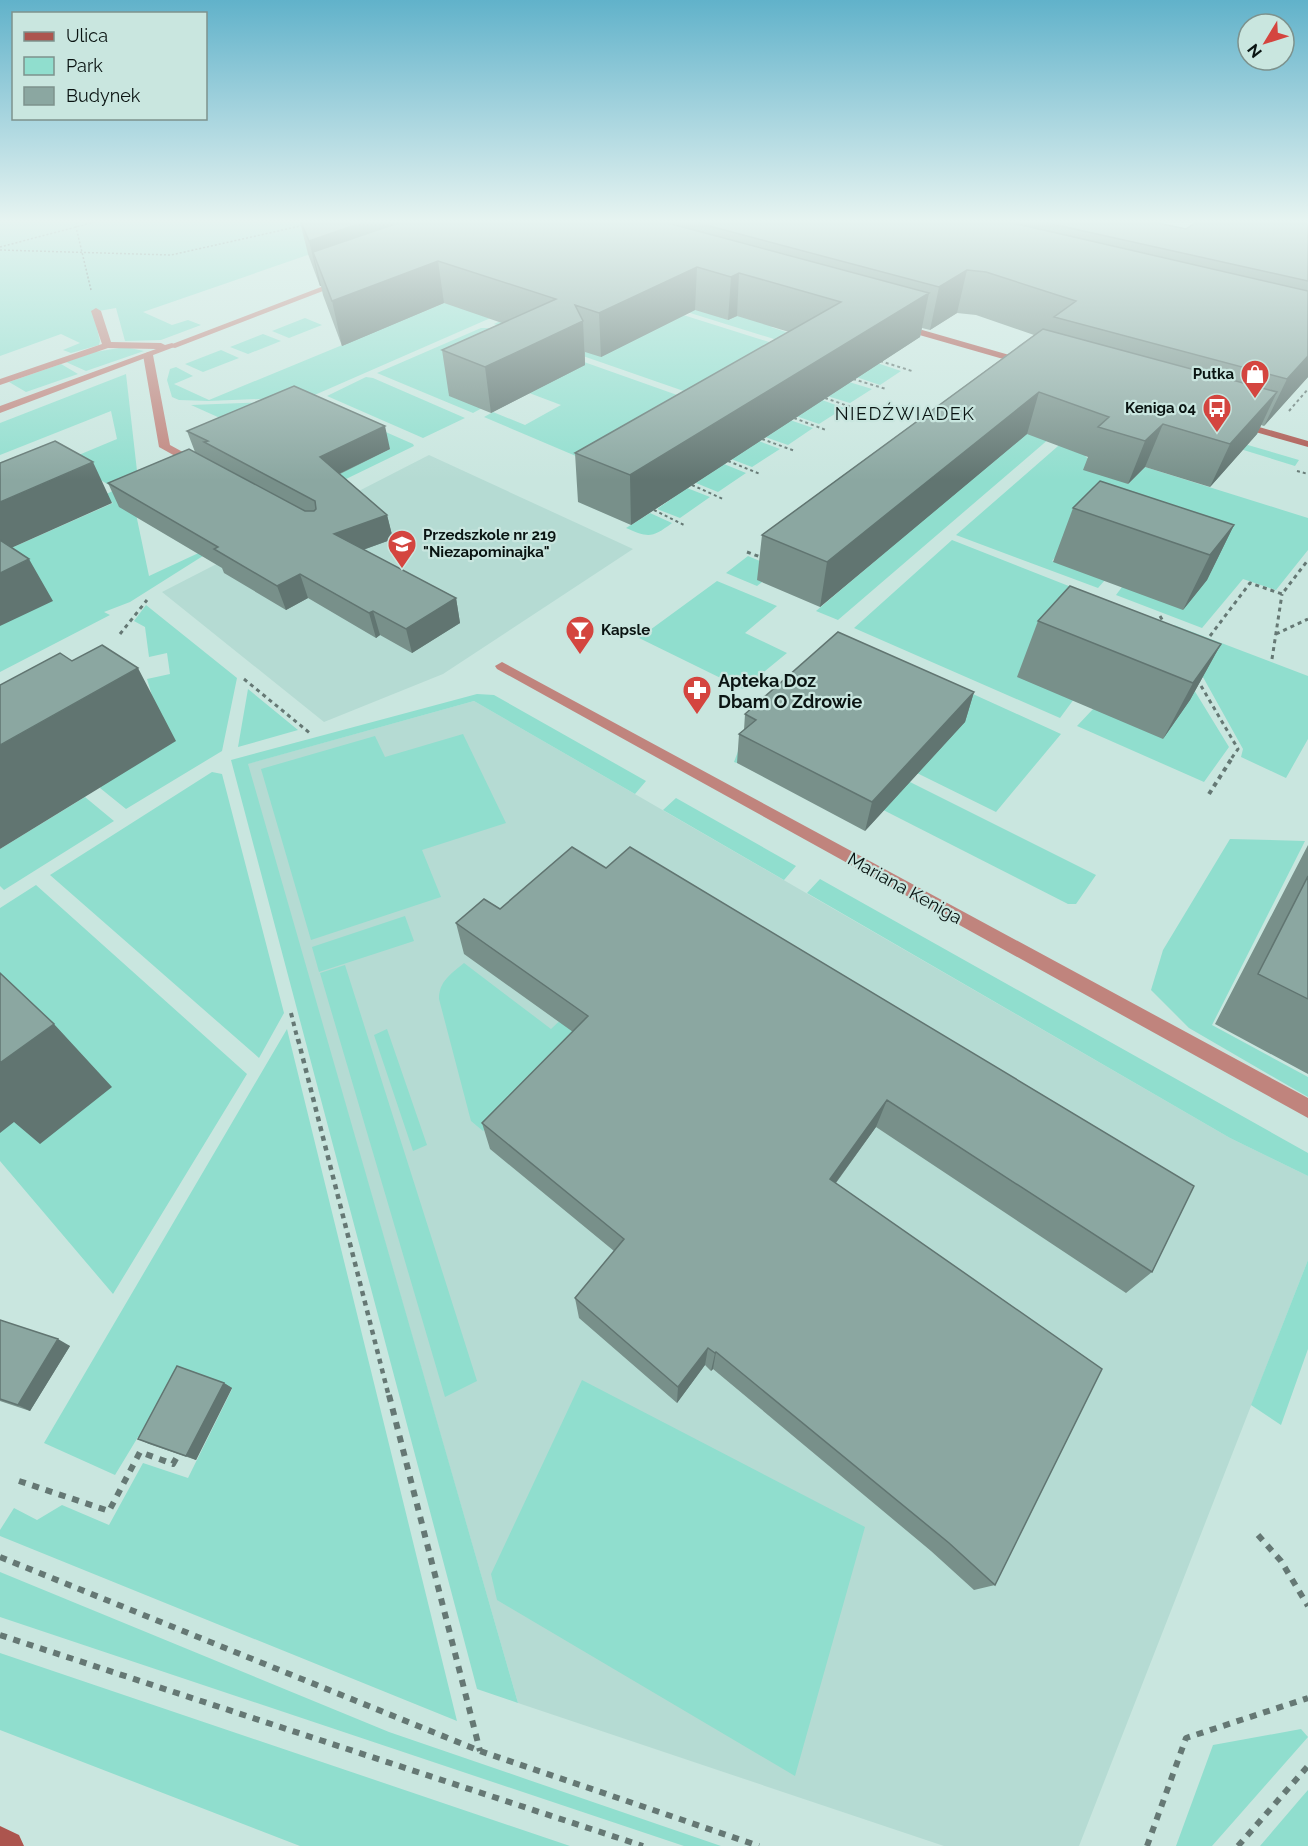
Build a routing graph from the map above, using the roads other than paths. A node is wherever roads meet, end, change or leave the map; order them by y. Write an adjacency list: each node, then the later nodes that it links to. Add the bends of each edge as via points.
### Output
1 (273, 308): 5 (street)
2 (96, 311): 4 (street)
3 (890, 323): 7 (street)
4 (107, 345): 5 (street); 8 (street)
5 (172, 346): 6 (street)
6 (148, 355): 9 (street); 12 (street, via 165,447)
7 (1033, 365)
8 (0, 382)
9 (0, 410)
10 (1225, 420): 11 (street)
11 (1308, 444)
12 (208, 470)
13 (502, 666): 14 (street, Mariana Keniga)
14 (1308, 1109)
15 (0, 1842): 16 (street)
16 (8, 1846)

